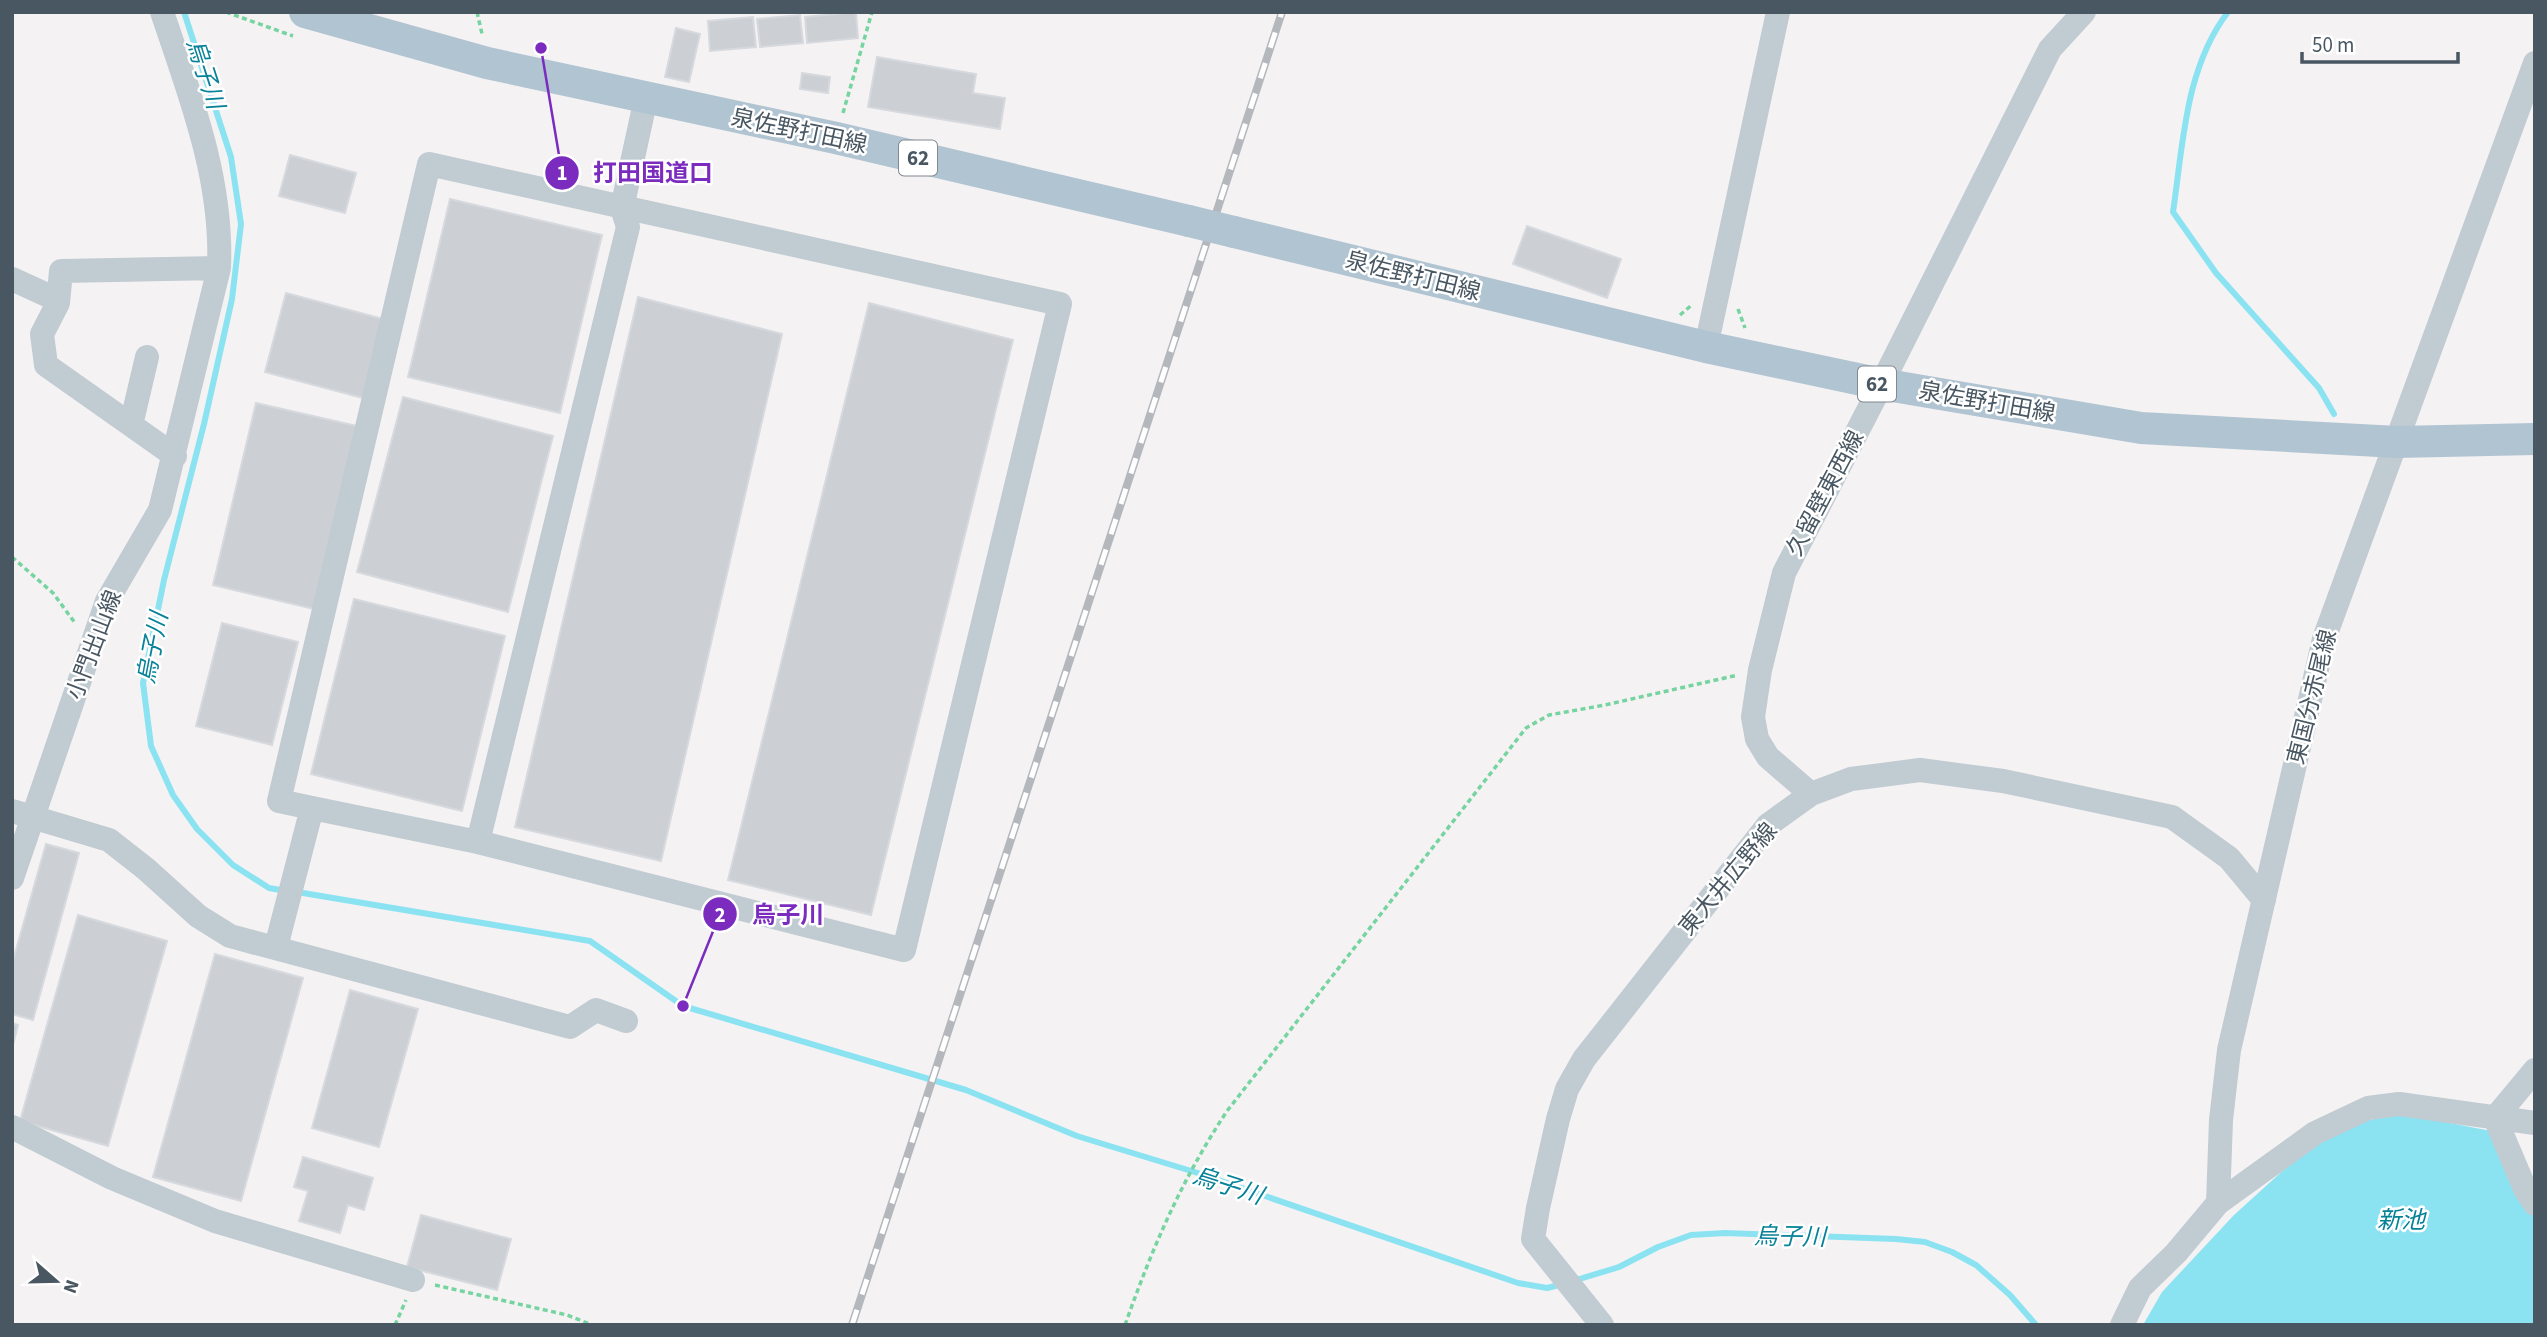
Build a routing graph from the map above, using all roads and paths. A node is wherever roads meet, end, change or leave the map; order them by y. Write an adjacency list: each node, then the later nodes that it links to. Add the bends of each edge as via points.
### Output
1 (162, 12): 10 (street, 小門出山線, via 201,127 220,235)
2 (305, 12): 7 (main road, 泉佐野打田線 / 62, via 487,63)
3 (872, 12): 8 (path)
4 (1778, 12): 15 (street)
5 (2084, 12): 17 (street, 久留壁東西線, via 2050,49)
6 (2535, 63): 20 (street, 東国分赤尾線)
7 (646, 98): 8 (main road, 泉佐野打田線 / 62); 9 (street)
8 (836, 138): 15 (main road, 泉佐野打田線 / 62, bridge)
9 (622, 208): 26 (street, via 429,164 279,801); 28 (street, via 628,226); 28 (street, via 1060,304 904,950)
10 (219, 268): 13 (street, via 61,271); 21 (street, 小門出山線)
11 (12, 279): 13 (street)
12 (1703, 297): 14 (path)
13 (58, 300): 18 (street, via 42,334 46,365)
14 (1673, 320)
15 (1706, 347): 17 (main road, 泉佐野打田線 / 62)
16 (147, 356): 18 (street)
17 (1881, 384): 20 (main road, 泉佐野打田線 / 62, via 2141,428); 24 (street, 久留壁東西線, via 1784,573)
18 (131, 425): 21 (street)
19 (2535, 439): 20 (main road, 泉佐野打田線 / 62)
20 (2397, 442): 30 (street, 東国分赤尾線, via 2324,639)
21 (175, 456): 23 (street, 小門出山線, via 160,510 107,601)
22 (12, 557): 23 (path, via 53,593)
23 (91, 644): 27 (street, 小門出山線)
24 (1760, 670): 25 (street, 久留壁東西線, via 1753,717 1758,739 1768,757); 41 (path, via 1549,715 1526,729 1227,1111 1179,1189)
25 (1811, 794): 30 (street, 東大井広野線, via 1852,779 1920,770 2003,780 2172,817 2229,858); 42 (street, 東大井広野線, via 1768,825 1584,1059 1567,1089 1533,1239)
26 (312, 808): 28 (street); 31 (street)
27 (23, 815): 29 (street, 小門出山線); 31 (street, via 109,840 198,916 230,936)
28 (478, 842)
29 (12, 878)
30 (2264, 900): 37 (street, 東国分赤尾線, via 2229,1050)
31 (276, 947): 32 (street, via 570,1027 596,1010)
32 (626, 1021)
33 (2535, 1070): 34 (street)
34 (2495, 1118): 35 (street); 37 (street, via 2399,1104 2368,1108 2315,1133); 38 (street)
35 (2535, 1123)
36 (12, 1127): 39 (street, via 112,1178 215,1221)
37 (2218, 1203): 43 (street, via 2140,1288)
38 (2535, 1204)
39 (413, 1280): 40 (path, via 567,1315)
40 (592, 1325)
41 (1125, 1325)
42 (1602, 1325)
43 (2122, 1325)

